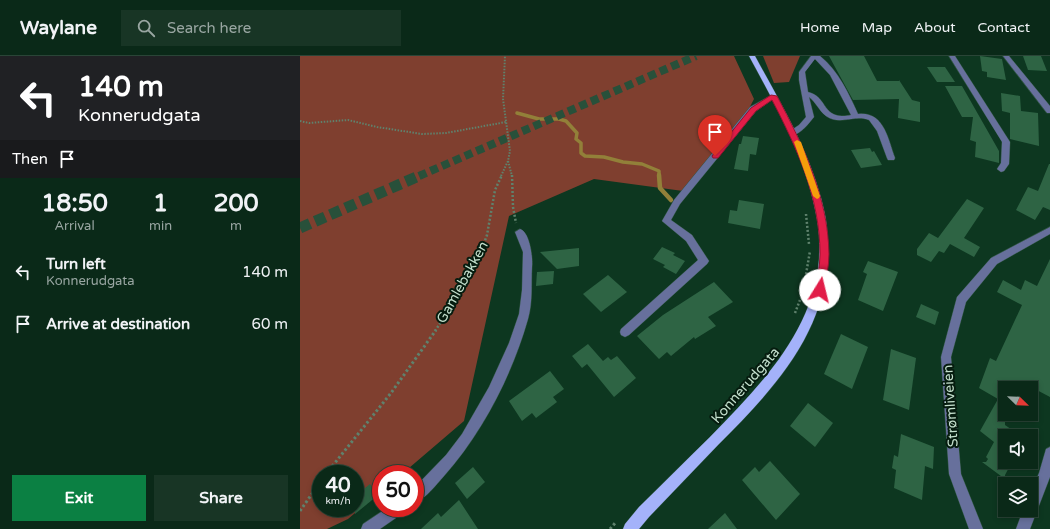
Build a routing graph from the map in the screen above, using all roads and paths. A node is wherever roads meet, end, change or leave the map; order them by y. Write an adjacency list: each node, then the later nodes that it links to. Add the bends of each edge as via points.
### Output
1 (505, 56): 11 (path, Gamlebakken, via 503,99)
2 (752, 56): 7 (main road, Konnerudgata)
3 (815, 56): 6 (street, via 802,72); 9 (street, via 824,61)
4 (952, 56): 15 (street, via 1006,142 1005,164)
5 (1006, 56): 8 (street)
6 (805, 93): 9 (street, via 816,97 826,112 834,118 846,119); 12 (street, via 810,117)
7 (774, 96): 12 (main road, Konnerudgata); 22 (street, via 753,109 677,202 666,221 689,238 704,261)
8 (1050, 112)
9 (855, 116): 13 (street, via 864,115 874,119)
10 (300, 121): 11 (path, via 309,123 348,120 422,134 446,133)
11 (506, 122): 14 (path, Gamlebakken, via 510,151)
12 (793, 133): 34 (main road, Konnerudgata, via 813,182 824,239 825,255 820,290 808,325 768,385)
13 (891, 158)
14 (508, 161): 18 (path, via 512,170 514,219); 24 (path, Gamlebakken, via 496,190 487,236 455,301 391,393)
15 (1000, 169)
16 (806, 209): 19 (path, via 810,251)
17 (1050, 230): 35 (street, Strømliveien, via 994,261 961,300 946,357 955,474)
18 (520, 232): 25 (street, via 527,250 527,285 523,318 487,404 469,435)
19 (802, 292)
20 (800, 299): 21 (path)
21 (794, 318)
22 (624, 332)
23 (1050, 454): 26 (street)
24 (333, 465)
25 (424, 487)
26 (1038, 491)
27 (312, 494): 28 (path)
28 (300, 511)
29 (385, 517): 32 (street)
30 (620, 517): 33 (path)
31 (1028, 517): 36 (street)
32 (368, 529)
33 (610, 529)
34 (630, 529)
35 (976, 529)
36 (1023, 529)

